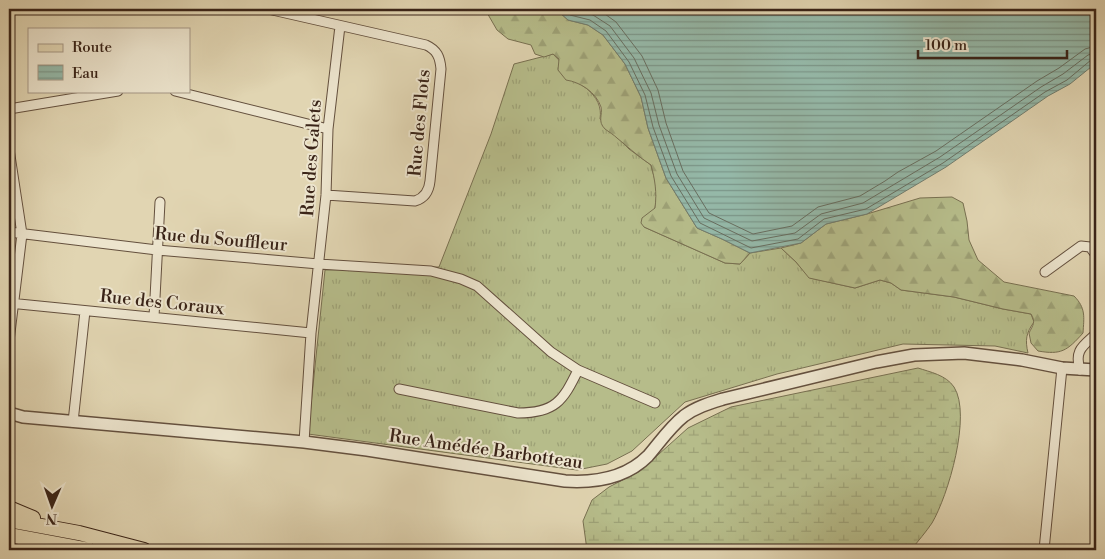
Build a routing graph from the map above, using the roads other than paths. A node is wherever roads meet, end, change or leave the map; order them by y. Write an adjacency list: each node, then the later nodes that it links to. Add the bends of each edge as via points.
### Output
1 (268, 9): 2 (street)
2 (340, 26): 6 (street, Rue des Galets); 8 (street, Rue des Flots, via 426,45 438,55 441,69 430,181 424,197 408,201)
3 (112, 92): 5 (street)
4 (179, 92): 6 (street)
5 (9, 109)
6 (328, 129): 8 (street, Rue des Galets)
7 (9, 149): 11 (street)
8 (326, 195): 14 (street, Rue des Galets)
9 (160, 202): 12 (street)
10 (9, 232): 11 (street, Rue du Souffleur)
11 (22, 234): 12 (street, Rue du Souffleur); 16 (street)
12 (157, 250): 14 (street, Rue du Souffleur); 18 (street)
13 (1096, 255): 15 (street, via 1090,247 1081,246)
14 (319, 264): 19 (street, Rue des Galets); 23 (street, Rue du Souffleur, via 431,272 461,279 477,286 551,352)
15 (1045, 272)
16 (11, 303): 17 (street, Rue des Coraux); 21 (street)
17 (85, 311): 18 (street, Rue des Coraux); 31 (street)
18 (154, 317): 19 (street, Rue des Coraux)
19 (311, 333): 32 (street, Rue des Galets)
20 (1096, 334): 24 (street, via 1078,351)
21 (9, 341)
22 (1062, 368): 24 (street, Rue Amédée Barbotteau); 32 (street, Rue Amédée Barbotteau, via 994,356 932,354 885,360 723,399 695,409 679,420 638,464 622,474 596,481 566,481); 39 (street)
23 (578, 370): 26 (street, via 560,401 534,413 518,413); 27 (street, Rue du Souffleur)
24 (1080, 370): 25 (street, Rue Amédée Barbotteau)
25 (1096, 370)
26 (399, 389)
27 (655, 403)
28 (9, 413): 29 (street, Rue Amédée Barbotteau)
29 (23, 417): 30 (street, Rue Amédée Barbotteau); 31 (street, Rue Amédée Barbotteau)
30 (9, 419)
31 (73, 422): 32 (street, Rue Amédée Barbotteau)
32 (304, 442)
33 (9, 508): 35 (main road)
34 (9, 520): 35 (main road)
35 (79, 533): 38 (main road)
36 (9, 535): 37 (main road)
37 (90, 550)
38 (144, 550)
39 (1044, 550)

